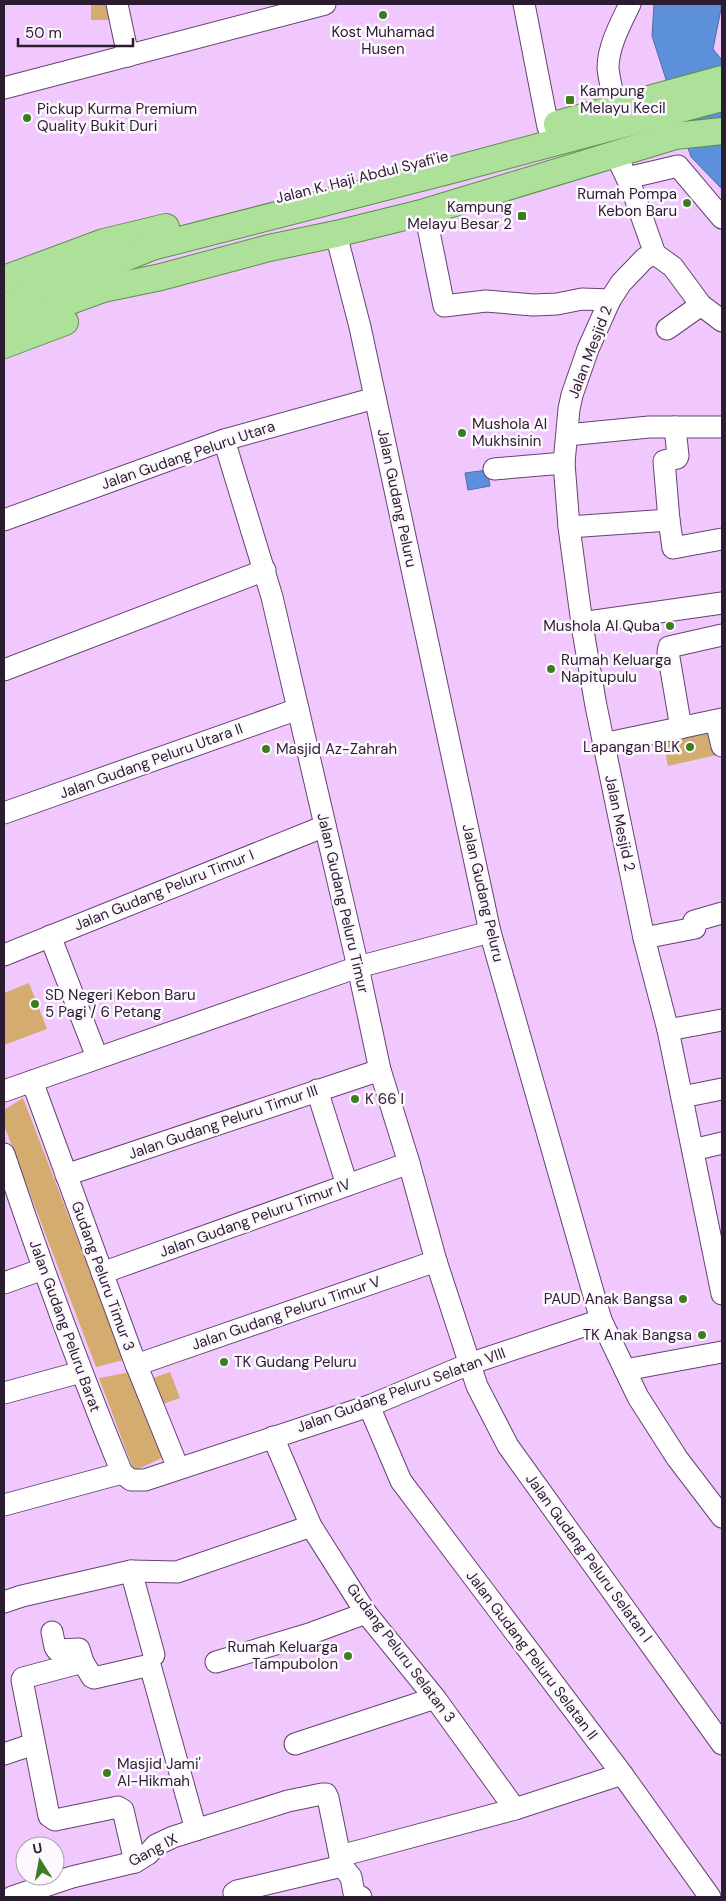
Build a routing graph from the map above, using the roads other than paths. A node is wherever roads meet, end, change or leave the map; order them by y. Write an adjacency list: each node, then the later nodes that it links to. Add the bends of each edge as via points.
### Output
1 (117, 4): 6 (street)
2 (325, 4): 5 (street)
3 (524, 4): 13 (street)
4 (630, 4): 10 (street, via 617,33 608,68)
5 (300, 7): 6 (street, via 232,22)
6 (128, 56): 8 (street)
7 (722, 79): 12 (main road, Jalan K. Haji Abdul Syafi'ie)
8 (4, 88)
9 (722, 98): 12 (main road)
10 (616, 107): 12 (main road, Jalan K. Haji Abdul Syafi'ie); 13 (main road, Jalan K. Haji Abdul Syafi'ie)
11 (722, 121): 12 (main road)
12 (654, 124): 14 (main road, Jalan K. Haji Abdul Syafi'ie); 16 (main road, Jalan K. Haji Abdul Syafi'ie); 17 (main road, Jalan K. Haji Abdul Syafi'ie)
13 (548, 127): 15 (main road, Jalan K. Haji Abdul Syafi'ie)
14 (722, 131)
15 (475, 148): 17 (main road); 21 (main road, Jalan K. Haji Abdul Syafi'ie)
16 (614, 153): 18 (street); 19 (main road, Jalan K. Haji Abdul Syafi'ie)
17 (452, 170): 22 (main road, Jalan K. Haji Abdul Syafi'ie)
18 (627, 178): 20 (street, via 678,166); 24 (street)
19 (424, 212): 23 (main road, Jalan K. Haji Abdul Syafi'ie); 27 (street, via 444,306 486,301 533,305 582,299)
20 (722, 218)
21 (182, 222): 22 (main road); 26 (main road, Jalan K. Haji Abdul Syafi'ie, via 104,242)
22 (213, 231): 29 (main road, Jalan K. Haji Abdul Syafi'ie, via 152,247)
23 (336, 234): 25 (main road, Jalan K. Haji Abdul Syafi'ie); 34 (street, Jalan Gudang Peluru)
24 (655, 254): 27 (street, Jalan Mesjid 2, via 645,258); 28 (street, via 673,267)
25 (161, 277): 31 (main road, Jalan K. Haji Abdul Syafi'ie, via 103,289); 33 (main road, Jalan K. Haji Abdul Syafi'ie, via 106,306)
26 (4, 279)
27 (610, 300): 37 (street, Jalan Mesjid 2, via 572,395)
28 (700, 305): 30 (street); 32 (street)
29 (4, 307)
30 (722, 322)
31 (4, 325)
32 (667, 329)
33 (4, 345)
34 (375, 398): 38 (street, Jalan Gudang Peluru Utara); 58 (street, Jalan Gudang Peluru)
35 (675, 427): 36 (street); 37 (street); 42 (street, via 678,456 664,461)
36 (722, 427)
37 (567, 435): 39 (street, Jalan Mesjid 2)
38 (224, 440): 41 (street, Jalan Gudang Peluru Utara); 45 (street, Jalan Gudang Peluru Timur)
39 (564, 463): 40 (street); 43 (street, Jalan Mesjid 2)
40 (494, 468)
41 (4, 520)
42 (669, 520): 43 (street); 44 (street, via 673,548)
43 (569, 527): 47 (street, Jalan Mesjid 2)
44 (722, 539)
45 (265, 570): 49 (street); 50 (street, Jalan Gudang Peluru Timur)
46 (722, 603): 47 (street)
47 (582, 623): 53 (street, Jalan Mesjid 2)
48 (722, 635): 52 (street, via 669,647)
49 (4, 670)
50 (298, 709): 55 (street, Jalan Gudang Peluru Utara II); 56 (street, Jalan Gudang Peluru Timur)
51 (719, 720): 52 (street); 54 (street)
52 (681, 728): 53 (street)
53 (604, 744): 60 (street, Jalan Mesjid 2)
54 (722, 746)
55 (4, 813)
56 (325, 826): 59 (street, Jalan Gudang Peluru Timur I); 62 (street, Jalan Gudang Peluru Timur)
57 (722, 913): 60 (street, via 694,920 695,928)
58 (490, 932): 62 (street); 83 (street, Jalan Gudang Peluru)
59 (50, 936): 61 (street, Jalan Gudang Peluru Timur I); 65 (street)
60 (644, 938): 64 (street, Jalan Mesjid 2)
61 (4, 955)
62 (358, 967): 65 (street); 66 (street, Jalan Gudang Peluru Timur)
63 (722, 1020): 64 (street)
64 (668, 1030): 71 (street, Jalan Mesjid 2)
65 (97, 1057): 67 (street)
66 (380, 1070): 69 (street, Jalan Gudang Peluru Timur III); 75 (street, Jalan Gudang Peluru Timur)
67 (32, 1081): 70 (street); 76 (street, Gudang Peluru Timur 3)
68 (722, 1089): 71 (street)
69 (317, 1090): 76 (street, Jalan Gudang Peluru Timur III); 77 (street)
70 (4, 1091)
71 (682, 1097): 73 (street, Jalan Mesjid 2)
72 (722, 1143): 73 (street)
73 (693, 1150): 82 (street, Jalan Mesjid 2)
74 (5, 1162): 79 (street, Jalan Gudang Peluru Barat)
75 (409, 1163): 77 (street, Jalan Gudang Peluru Timur IV); 78 (street, Jalan Gudang Peluru Timur)
76 (66, 1175): 80 (street, Gudang Peluru Timur 3)
77 (347, 1185): 80 (street, Jalan Gudang Peluru Timur IV)
78 (436, 1261): 85 (street, Jalan Gudang Peluru Timur); 86 (street, Jalan Gudang Peluru Timur V)
79 (43, 1269): 81 (street); 88 (street, Jalan Gudang Peluru Barat)
80 (102, 1273): 86 (street, Gudang Peluru Timur 3)
81 (4, 1283)
82 (722, 1294)
83 (601, 1320): 85 (street, Jalan Gudang Peluru Selatan VIII); 87 (street, Jalan Gudang Peluru)
84 (722, 1352): 87 (street)
85 (469, 1364): 90 (street, Jalan Gudang Peluru Selatan VIII); 107 (street, Jalan Gudang Peluru Selatan I, via 508,1446)
86 (136, 1365): 92 (street, Gudang Peluru Timur 3)
87 (625, 1370): 95 (street, Jalan Gudang Peluru, via 638,1397 677,1458)
88 (81, 1372): 89 (street); 93 (street, Jalan Gudang Peluru Barat)
89 (4, 1393)
90 (369, 1406): 91 (street, Jalan Gudang Peluru Selatan VIII); 109 (street, Jalan Gudang Peluru Selatan II, via 402,1481)
91 (272, 1437): 92 (street, Jalan Gudang Peluru Selatan VIII); 96 (street, Gudang Peluru Selatan 3)
92 (178, 1468): 93 (street, Jalan Gudang Peluru Selatan VIII, via 145,1480 131,1480)
93 (122, 1473): 94 (street)
94 (4, 1505)
95 (722, 1517)
96 (311, 1526): 97 (street, via 177,1572); 99 (street, Gudang Peluru Selatan 3)
97 (131, 1571): 98 (street); 101 (street)
98 (4, 1602)
99 (366, 1613): 103 (street); 104 (street, Gudang Peluru Selatan 3)
100 (52, 1632): 102 (street, via 57,1650 79,1649)
101 (154, 1655)
102 (83, 1662): 105 (street, via 23,1678); 111 (street, via 94,1678 150,1665)
103 (216, 1662)
104 (435, 1698): 106 (street); 110 (street, Gudang Peluru Selatan 3)
105 (34, 1744): 108 (street); 113 (street, via 51,1818 55,1820 120,1808)
106 (295, 1744)
107 (722, 1744)
108 (4, 1754)
109 (622, 1774): 110 (street); 117 (street, Jalan Gudang Peluru Selatan II)
110 (514, 1809): 112 (street)
111 (196, 1830): 112 (street, Gang IX, via 288,1801 322,1794 327,1796); 113 (street, Gang IX, via 165,1840)
112 (341, 1861): 115 (street, via 237,1891); 116 (street, via 351,1877 354,1893)
113 (135, 1862): 114 (street, Gang IX, via 72,1877)
114 (12, 1897)
115 (235, 1897)
116 (361, 1897)
117 (710, 1897)

